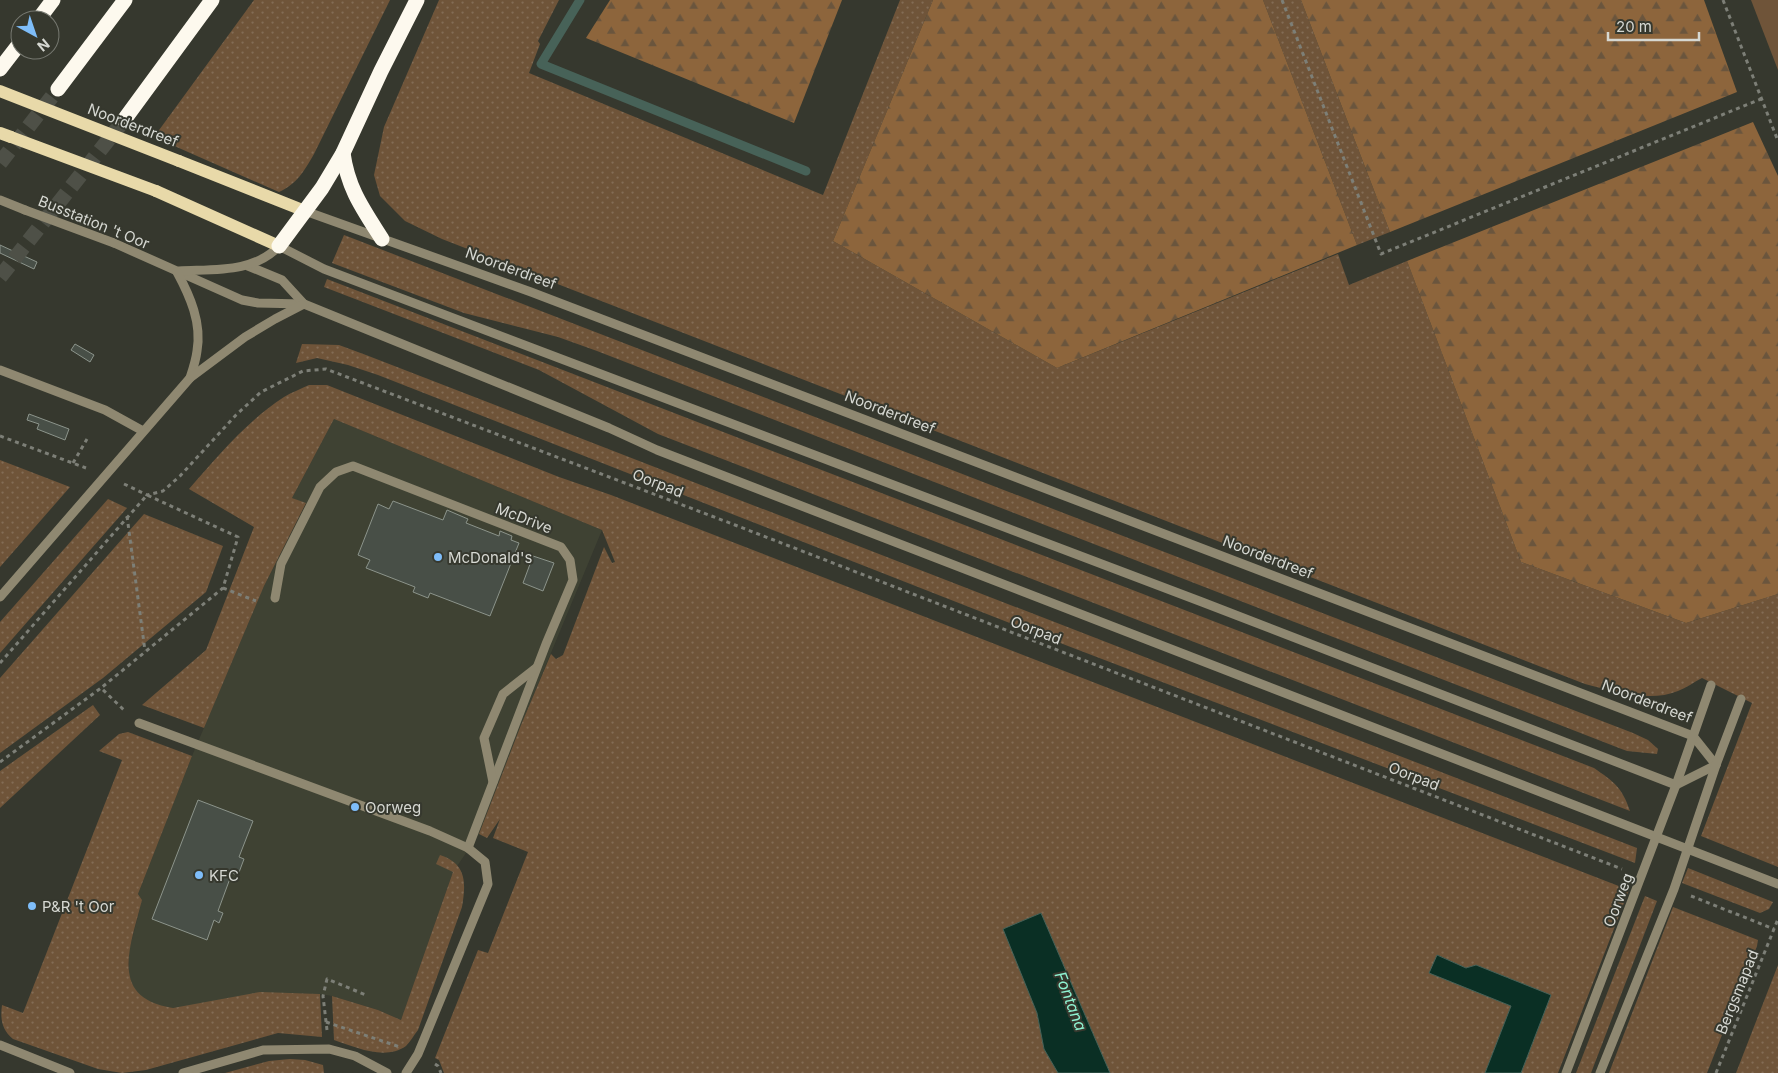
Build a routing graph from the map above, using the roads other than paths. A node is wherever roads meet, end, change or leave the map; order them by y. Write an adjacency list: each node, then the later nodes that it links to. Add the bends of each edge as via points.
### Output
1 (125, 0): 6 (highway)
2 (212, 0): 8 (highway)
3 (417, 0): 10 (highway)
4 (10, 56): 5 (highway)
5 (0, 69)
6 (58, 89)
7 (0, 91): 12 (main road, Noorderdreef, bridge)
8 (124, 120)
9 (0, 134): 14 (main road, bridge, via 156,191)
10 (343, 153): 12 (highway); 13 (highway, via 346,175)
11 (0, 200): 16 (street, Busstation 't Oor, bridge, via 114,243)
12 (305, 210): 13 (street, Noorderdreef); 14 (highway)
13 (382, 238): 27 (street, Noorderdreef)
14 (279, 246): 15 (street, Busstation 't Oor, via 270,255); 30 (street, via 324,269)
15 (248, 266): 16 (street, Busstation 't Oor); 17 (street, Busstation 't Oor, via 282,280)
16 (177, 272): 17 (street, Busstation 't Oor, via 242,300); 19 (street, via 195,314 198,350)
17 (304, 304): 19 (street, via 245,337); 31 (street, via 657,450)
18 (0, 370): 20 (street, via 105,410)
19 (190, 378): 20 (street)
20 (143, 431): 21 (street)
21 (0, 597)
22 (275, 598): 23 (street, McDrive, via 281,564 320,488 336,472 353,466 561,548 570,560 573,580)
23 (536, 668): 29 (street, McDrive); 29 (street, via 503,694 484,738)
24 (1711, 685): 27 (street, Oorweg)
25 (1741, 699): 28 (street)
26 (139, 723): 32 (street)
27 (1694, 736): 28 (street, Noorderdreef); 30 (street, Oorweg)
28 (1716, 765): 30 (street); 33 (street)
29 (493, 782): 32 (street, McDrive)
30 (1676, 785): 31 (street, Oorweg)
31 (1656, 838): 33 (street); 40 (street, Oorweg)
32 (468, 848): 39 (street, via 485,862 488,884 418,1054)
33 (1687, 850): 34 (street); 41 (street)
34 (1778, 884)
35 (0, 1045): 36 (street)
36 (70, 1073)
37 (183, 1073): 38 (street, via 263,1050 329,1049 355,1056)
38 (387, 1073)
39 (406, 1073)
40 (1566, 1073)
41 (1600, 1073)

